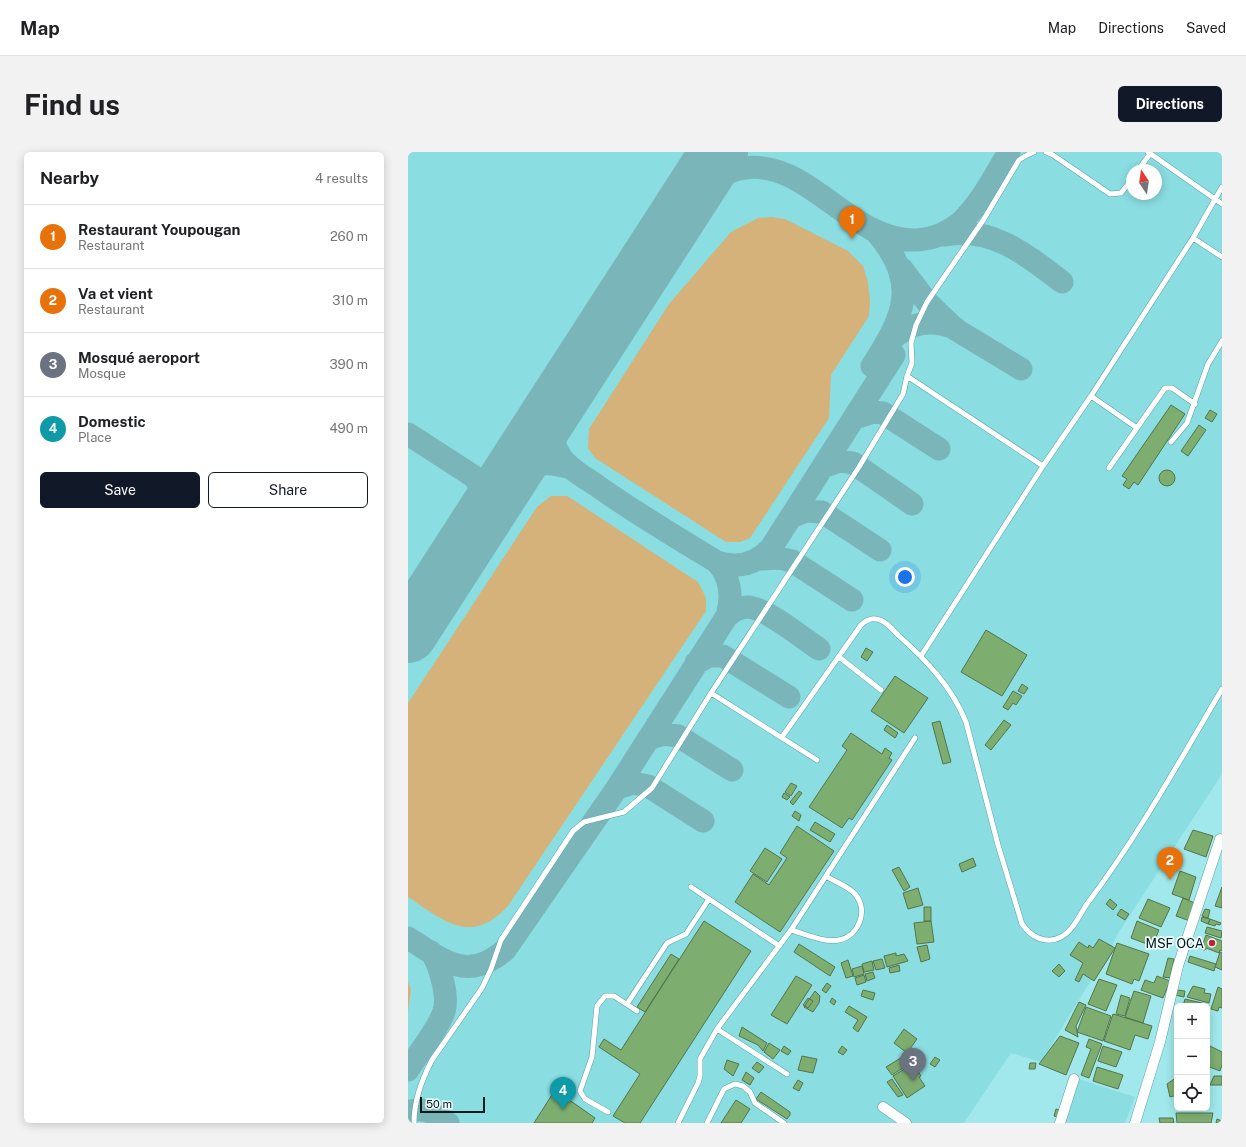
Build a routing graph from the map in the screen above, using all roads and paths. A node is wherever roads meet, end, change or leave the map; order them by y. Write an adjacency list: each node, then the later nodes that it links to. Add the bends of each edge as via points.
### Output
1 (1034, 152): 12 (lane, via 1019,160 981,224 927,302 912,334 912,363)
2 (1046, 152): 5 (lane, via 1110,194 1120,193)
3 (1149, 153): 4 (lane); 7 (lane)
4 (1142, 164)
5 (1126, 186)
6 (1222, 187): 7 (lane)
7 (1215, 200): 8 (lane); 9 (lane)
8 (1222, 204)
9 (1193, 238): 10 (lane); 13 (lane)
10 (1222, 257)
11 (1222, 342): 14 (lane, via 1208,364)
12 (907, 376): 17 (lane); 23 (lane, via 904,394 863,461)
13 (1091, 396): 15 (lane); 17 (lane)
14 (1195, 404): 15 (lane, via 1172,388 1165,388); 16 (lane, via 1187,423)
15 (1137, 428): 18 (lane)
16 (1171, 442)
17 (1043, 466): 19 (lane)
18 (1109, 468)
19 (921, 656): 20 (lane, via 883,621 874,619 861,625); 21 (lane, via 950,690 966,722 998,845 1022,924 1033,936 1047,940 1067,933 1104,882 1153,807)
20 (838, 657): 22 (lane); 24 (lane)
21 (1222, 689)
22 (881, 690)
23 (711, 693): 24 (lane); 40 (lane, via 652,788 624,812 584,822 573,831 501,940 492,969 482,988 432,1060 418,1096)
24 (782, 737): 26 (lane)
25 (915, 738): 28 (lane)
26 (817, 760)
27 (1220, 839): 46 (street, via 1178,966 1160,1042)
28 (826, 876): 31 (lane); 31 (lane, via 850,890 858,898 862,914 856,929 848,937 832,940)
29 (691, 887): 30 (lane)
30 (709, 899): 32 (lane); 33 (lane, via 686,934 667,943)
31 (790, 930): 32 (lane)
32 (778, 945): 35 (lane)
33 (627, 1004): 34 (lane); 39 (lane, via 614,996 605,996 599,1002 592,1057 580,1088 585,1099)
34 (637, 1011)
35 (717, 1029): 36 (lane); 41 (lane, via 700,1059 698,1083)
36 (787, 1074)
37 (1074, 1079): 45 (street)
38 (883, 1107): 44 (street)
39 (608, 1112)
40 (414, 1123)
41 (678, 1123)
42 (707, 1123): 43 (lane, via 724,1089 735,1084 743,1086 750,1092 755,1103)
43 (784, 1123)
44 (906, 1123)
45 (1060, 1123)
46 (1135, 1123)

